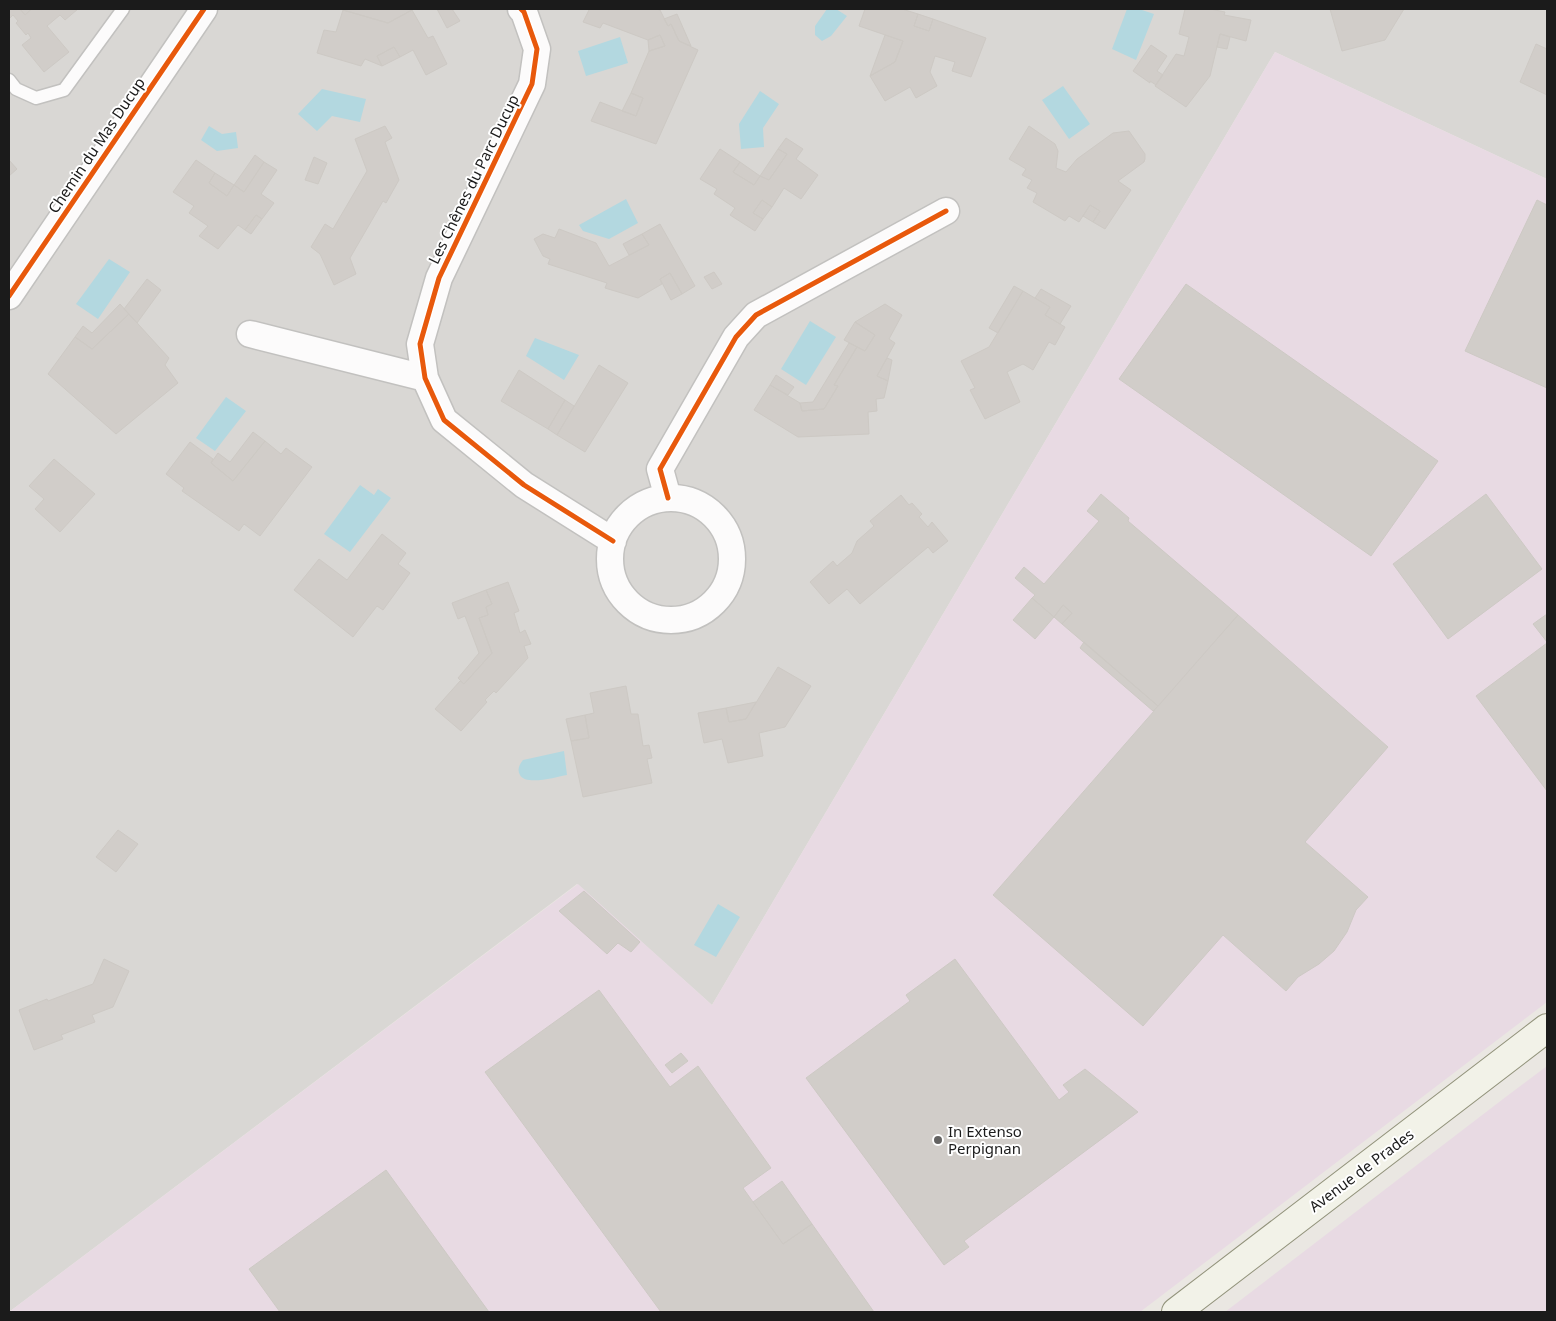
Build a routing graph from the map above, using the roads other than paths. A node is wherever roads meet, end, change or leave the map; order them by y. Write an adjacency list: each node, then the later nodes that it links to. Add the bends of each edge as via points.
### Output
1 (123, 9): 4 (lane, via 64,90 36,98 16,89)
2 (204, 9): 6 (street, Chemin du Mas Ducup)
3 (521, 9): 8 (street, Les Chênes du Parc Ducup, via 537,49 532,84 439,278 420,344)
4 (9, 80)
5 (946, 212): 9 (street, via 756,315 736,337 660,468)
6 (9, 296)
7 (250, 334): 8 (street)
8 (425, 378): 10 (street, Les Chênes du Parc Ducup, via 444,420 524,485)
9 (668, 498): 10 (street, via 650,502 634,511 621,524); 10 (street, via 688,500 706,509 721,523 730,542 732,562 728,582 717,600 701,613 681,619 660,619 641,612 625,599 614,582 610,561)
10 (613, 541)
11 (1547, 1028): 12 (main road, Avenue de Prades)
12 (1176, 1312)

